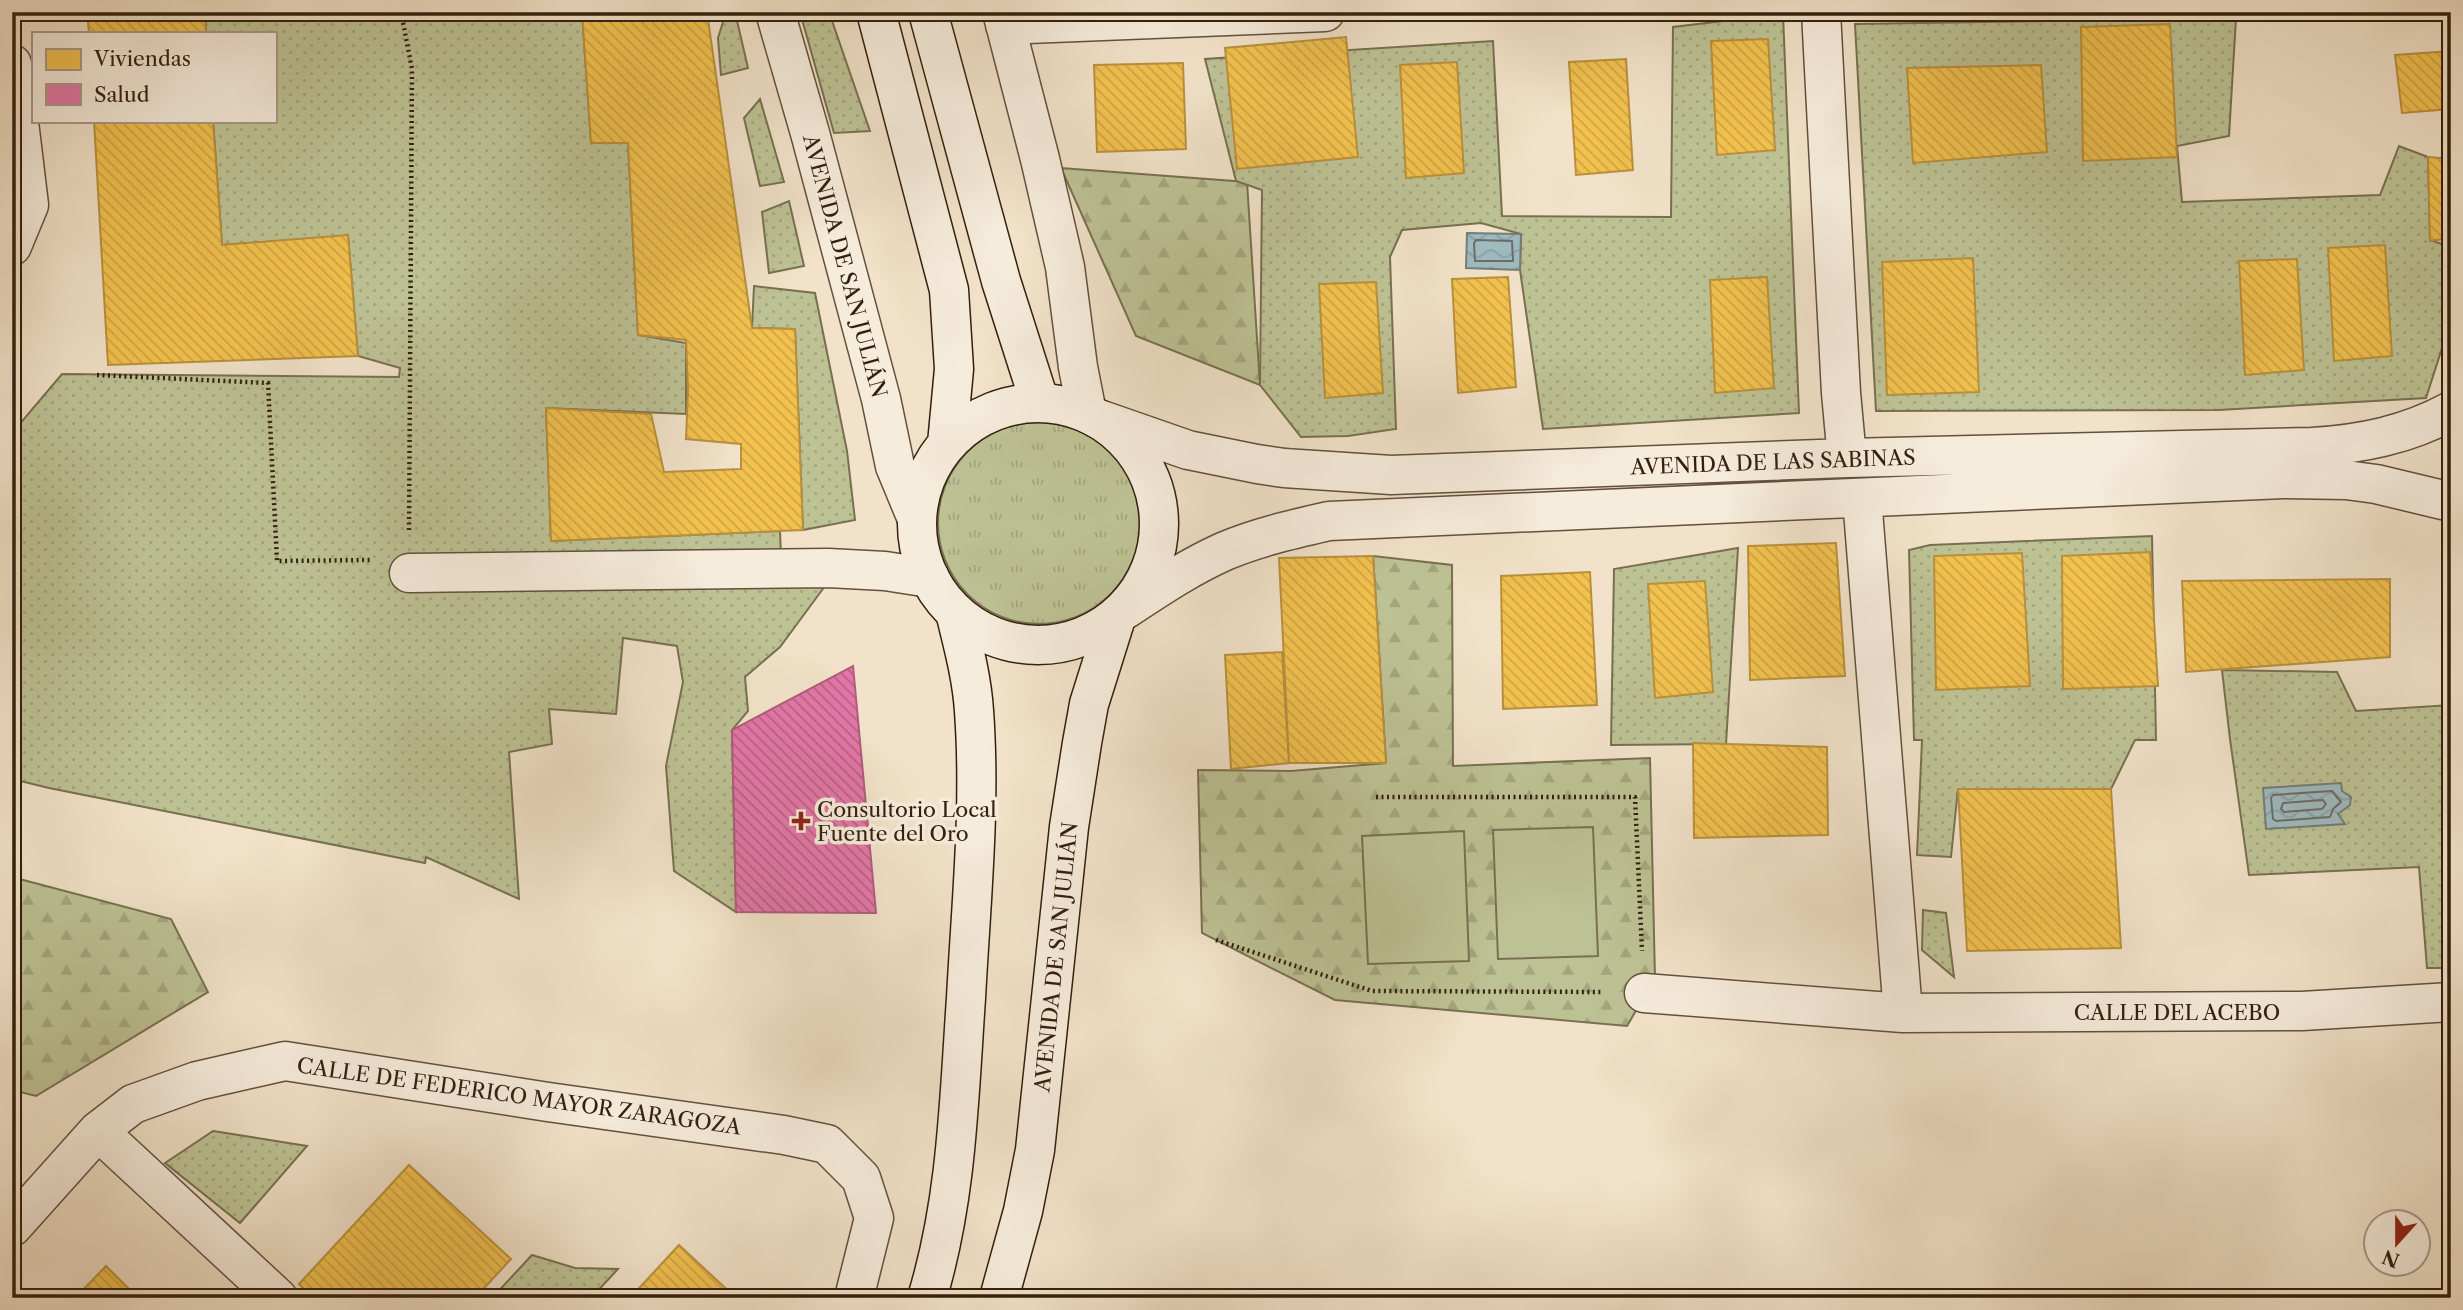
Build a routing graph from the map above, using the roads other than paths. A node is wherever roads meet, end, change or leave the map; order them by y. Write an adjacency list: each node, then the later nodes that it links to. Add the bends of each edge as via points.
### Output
1 (775, 12): 16 (street, AVENIDA DE SAN JULIÁN, via 881,399 895,466)
2 (876, 12): 12 (street, via 949,290 954,369)
3 (928, 12): 9 (street, via 1001,281)
4 (1325, 12): 6 (street)
5 (1821, 12): 13 (street)
6 (1004, 19): 11 (street, via 1065,267 1076,353)
7 (12, 64): 8 (street, via 29,205)
8 (12, 246)
9 (1040, 403): 11 (street, via 1064,405); 12 (street, via 1005,407 983,416)
10 (2451, 411): 13 (street, AVENIDA DE LAS SABINAS, via 2412,430 2345,445)
11 (1091, 416): 13 (street, AVENIDA DE LAS SABINAS, via 1188,450 1284,468 1335,472 1391,475); 20 (street, via 1118,432 1136,452 1158,499 1157,552 1148,577)
12 (947, 444): 16 (street, via 923,485)
13 (1847, 458)
14 (1861, 498): 15 (street, AVENIDA DE LAS SABINAS, via 2283,479 2376,484); 20 (street, AVENIDA DE LAS SABINAS, via 1329,521 1227,550); 23 (street)
15 (2451, 502)
16 (917, 519): 18 (street, via 919,549)
17 (409, 566): 18 (street, via 828,568)
18 (930, 578): 19 (street)
19 (955, 612): 20 (street, via 992,636 1035,645 1078,639); 28 (street, via 974,709 976,813 957,1141 948,1211)
20 (1121, 613): 29 (street, AVENIDA DE SAN JULIÁN, via 1089,704 1082,743 1035,1150)
21 (1643, 993): 23 (street, CALLE DEL ACEBO)
22 (2451, 1002): 23 (street, CALLE DEL ACEBO, via 2302,1011)
23 (1903, 1013)
24 (98, 1131): 25 (street, CALLE DE FEDERICO MAYOR ZARAGOZA); 26 (street); 27 (street, CALLE DE FEDERICO MAYOR ZARAGOZA, via 133,1104 197,1081 285,1061 827,1144 861,1178 874,1218)
25 (12, 1227)
26 (278, 1298)
27 (855, 1298)
28 (927, 1298)
29 (999, 1298)

